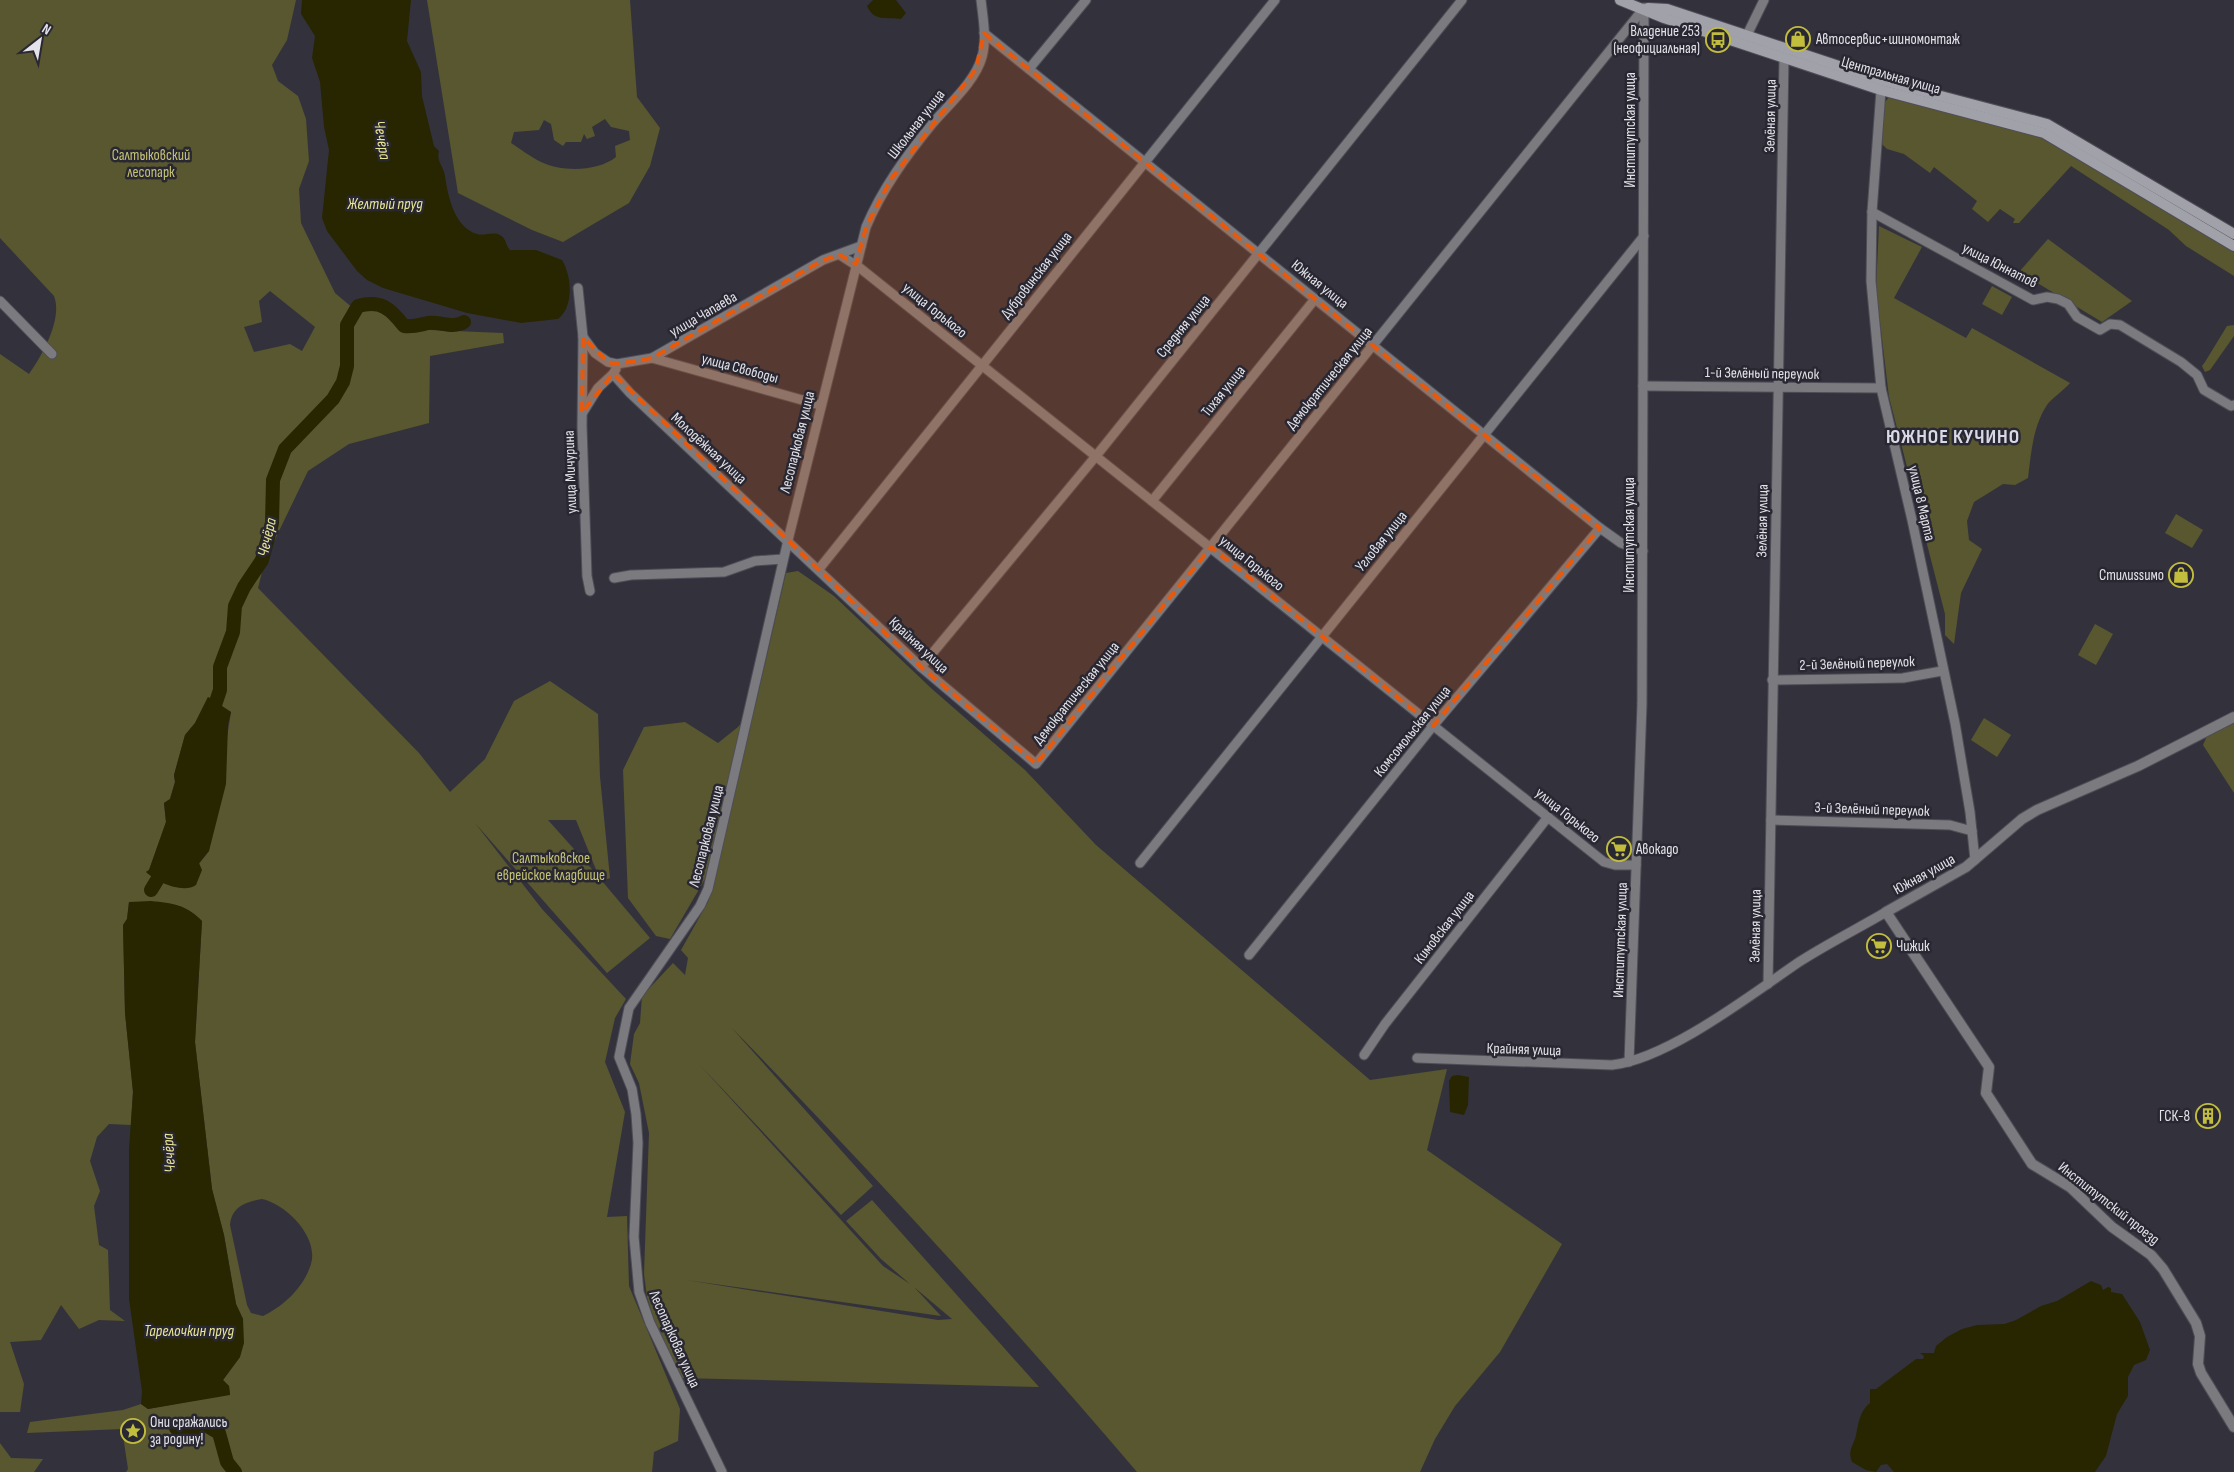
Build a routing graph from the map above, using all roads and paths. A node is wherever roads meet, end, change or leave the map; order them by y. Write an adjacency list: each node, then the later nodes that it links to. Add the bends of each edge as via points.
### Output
1 (981, 0): 8 (street, Школьная улица)
2 (1086, 0): 11 (street)
3 (1275, 0): 13 (street, Дубровинская улица)
4 (1462, 0): 19 (street, Средняя улица)
5 (1620, 0): 7 (main road)
6 (1764, 0): 9 (street)
7 (1644, 8): 9 (main road, Центральная улица, via 1667,9); 10 (main road, Центральная улица, via 1664,18); 16 (street, Институтская улица); 26 (street, Демократическая улица)
8 (984, 33): 11 (street, Южная улица); 17 (street, Школьная улица, via 982,56 976,69 900,165 872,214)
9 (1747, 35): 15 (main road, Центральная улица, via 1884,81 2047,124)
10 (1784, 58): 12 (main road, Центральная улица); 33 (street, Зелёная улица)
11 (1030, 69): 13 (street, Южная улица)
12 (1881, 90): 14 (street, улица 8 Марта); 18 (main road, Центральная улица, via 2044,132)
13 (1144, 162): 19 (street, Южная улица); 30 (street, Дубровинская улица)
14 (1872, 212): 34 (street, улица 8 Марта, via 1871,281); 36 (street, улица Юннатов, via 2033,300 2058,299 2068,304 2077,317 2100,330 2110,324 2120,325 2181,362 2197,375 2204,390)
15 (2234, 234)
16 (1644, 236): 32 (street, Институтская улица); 38 (street, Угловая улица)
17 (861, 246): 20 (street, улица Чапаева); 21 (street, Школьная улица)
18 (2234, 246)
19 (1259, 254): 23 (street, Южная улица); 39 (street, Средняя улица)
20 (840, 255): 21 (street); 28 (street, улица Чапаева, via 823,260)
21 (856, 264): 30 (street, улица Горького); 35 (street, Лесопарковая улица)
22 (578, 288): 25 (street)
23 (1315, 299): 26 (street, Южная улица); 40 (street, Тихая улица)
24 (0, 302): 27 (street)
25 (583, 336): 29 (street, via 602,359); 37 (street)
26 (1373, 346): 38 (street, Южная улица); 43 (street, Демократическая улица)
27 (52, 354)
28 (652, 358): 29 (street, улица Чапаева); 35 (street, улица Свободы)
29 (618, 364): 31 (street, улица Мичурина)
30 (982, 365): 39 (street, улица Горького); 46 (street, Дубровинская улица)
31 (613, 374): 37 (street, улица Мичурина, via 598,388); 42 (street, Молодёжная улица)
32 (1643, 386): 33 (street, 1-й Зелёный переулок); 44 (street, Институтская улица)
33 (1779, 387): 34 (street, 1-й Зелёный переулок); 52 (street, Зелёная улица)
34 (1881, 388): 51 (street, улица 8 Марта)
35 (820, 405): 42 (street, Лесопарковая улица)
36 (2234, 405)
37 (582, 413): 48 (street, улица Мичурина)
38 (1484, 435): 41 (street, Южная улица); 49 (street, Угловая улица)
39 (1096, 456): 40 (street, улица Горького); 50 (street, Средняя улица)
40 (1152, 501): 43 (street, улица Горького)
41 (1600, 528): 44 (street, Южная улица, via 1621,543); 54 (street, Комсомольская улица)
42 (788, 540): 45 (street, Лесопарковая улица); 46 (street, Крайняя улица)
43 (1210, 547): 49 (street, улица Горького); 55 (street, Демократическая улица)
44 (1643, 551): 61 (street, Институтская улица)
45 (784, 559): 47 (street, via 755,561 724,572); 69 (street, Лесопарковая улица, via 708,889 700,906 630,1008 619,1057 632,1089 636,1114 634,1237 639,1292 650,1323)
46 (819, 569): 50 (street, Крайняя улица)
47 (614, 578)
48 (590, 591)
49 (1322, 636): 54 (street, улица Горького); 60 (street, Угловая улица)
50 (921, 667): 55 (street, Крайняя улица)
51 (1942, 671): 52 (street, 2-й Зелёный переулок, via 1903,678); 58 (street, улица 8 Марта, via 1956,728)
52 (1772, 680): 57 (street, Зелёная улица)
53 (2234, 717): 59 (street, Южная улица, via 2138,766 2037,810)
54 (1434, 726): 56 (street, улица Горького); 63 (street, Комсомольская улица)
55 (1036, 764)
56 (1548, 817): 61 (street, улица Горького, via 1609,864); 65 (street, Кимовская улица)
57 (1770, 820): 58 (street, 3-й Зелёный переулок, via 1950,825); 64 (street, Зелёная улица)
58 (1972, 831): 59 (street, улица 8 Марта)
59 (1975, 860): 62 (street, Южная улица, via 1946,880)
60 (1140, 862)
61 (1636, 865): 67 (street, Институтская улица)
62 (1886, 912): 64 (street, Южная улица); 68 (street, Институтский проезд, via 1989,1067 1986,1093 2032,1164 2070,1187 2112,1227 2151,1255 2163,1269 2196,1323 2200,1336 2198,1364 2201,1373)
63 (1249, 955)
64 (1768, 984): 67 (street, Южная улица, via 1658,1052)
65 (1364, 1055)
66 (1417, 1058): 67 (street, Крайняя улица, via 1612,1066)
67 (1629, 1062)
68 (2234, 1427)
69 (722, 1472)

